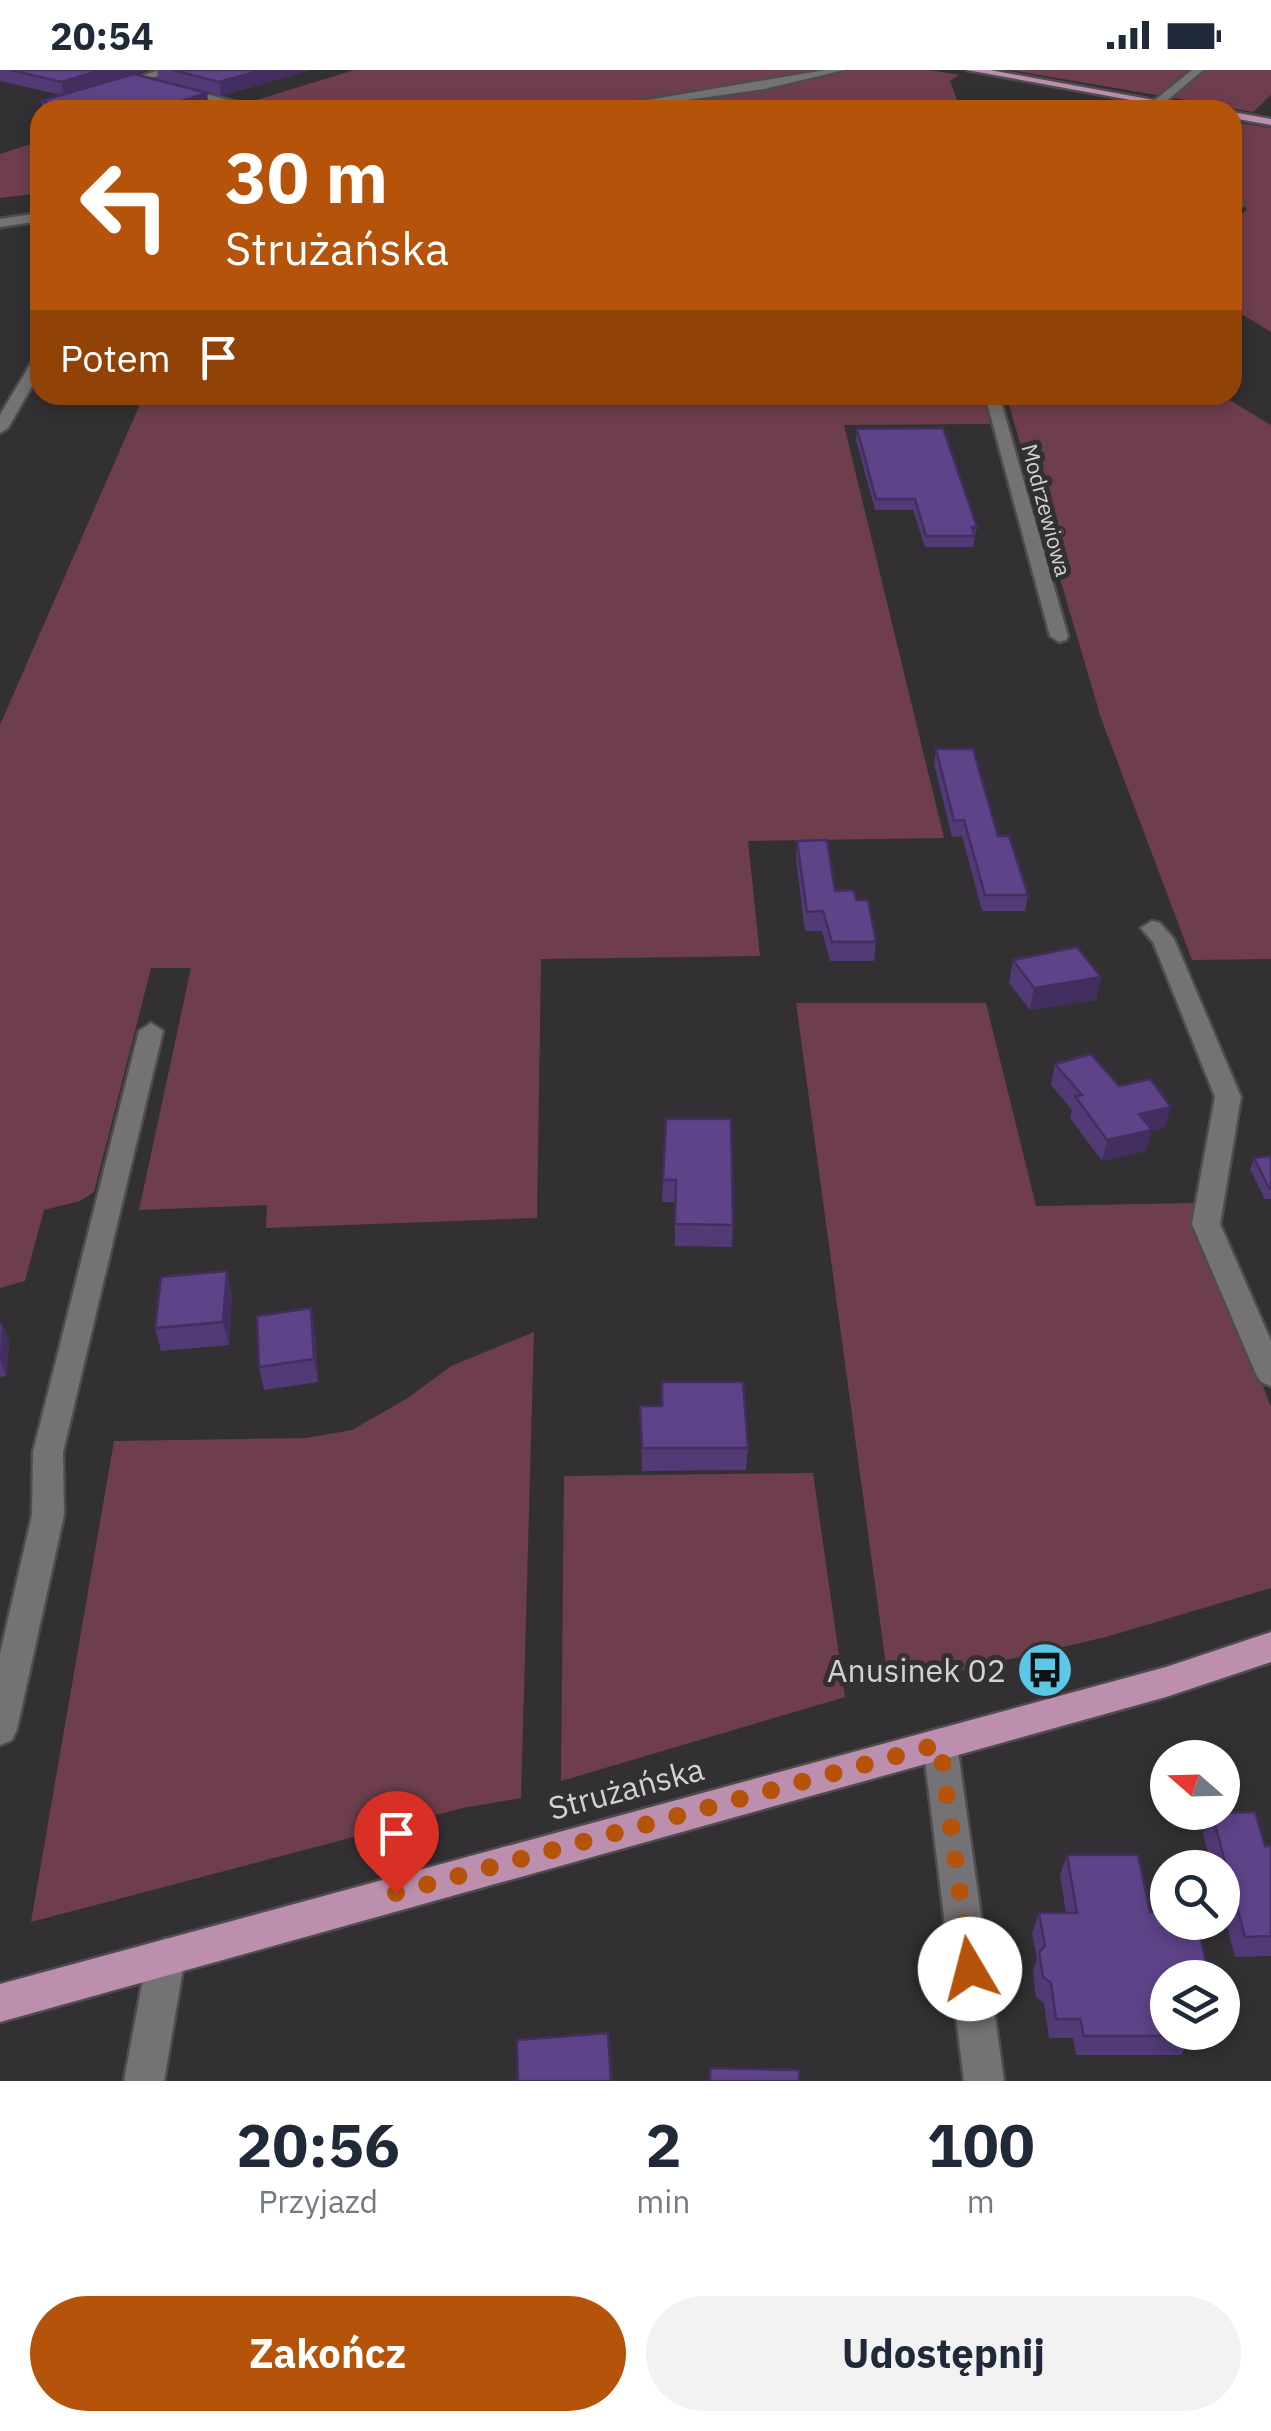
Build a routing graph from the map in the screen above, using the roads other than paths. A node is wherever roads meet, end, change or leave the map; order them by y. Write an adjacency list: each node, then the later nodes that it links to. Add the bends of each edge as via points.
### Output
1 (170, 70): 5 (street)
2 (838, 70): 8 (street)
3 (972, 70): 9 (main road)
4 (1198, 70): 10 (street)
5 (136, 80): 6 (street); 7 (street)
6 (97, 92)
7 (216, 100)
8 (665, 100)
9 (1147, 100)
10 (1161, 100)
11 (1242, 117): 12 (main road)
12 (1271, 122)
13 (30, 218): 14 (street)
14 (0, 223)
15 (30, 377): 17 (street)
16 (995, 405): 18 (street, Modrzewiowa)
17 (0, 428)
18 (1059, 636)
19 (1152, 928): 21 (street, via 1163,940 1228,1097 1206,1224)
20 (151, 1031): 23 (street, via 48,1452 48,1515)
21 (1271, 1374)
22 (1271, 1647): 24 (main road, Strużańska)
23 (0, 1729)
24 (940, 1744): 25 (main road, Strużańska); 28 (street)
25 (166, 1957): 26 (main road, Strużańska); 27 (street)
26 (0, 2002)
27 (144, 2081)
28 (984, 2081)

